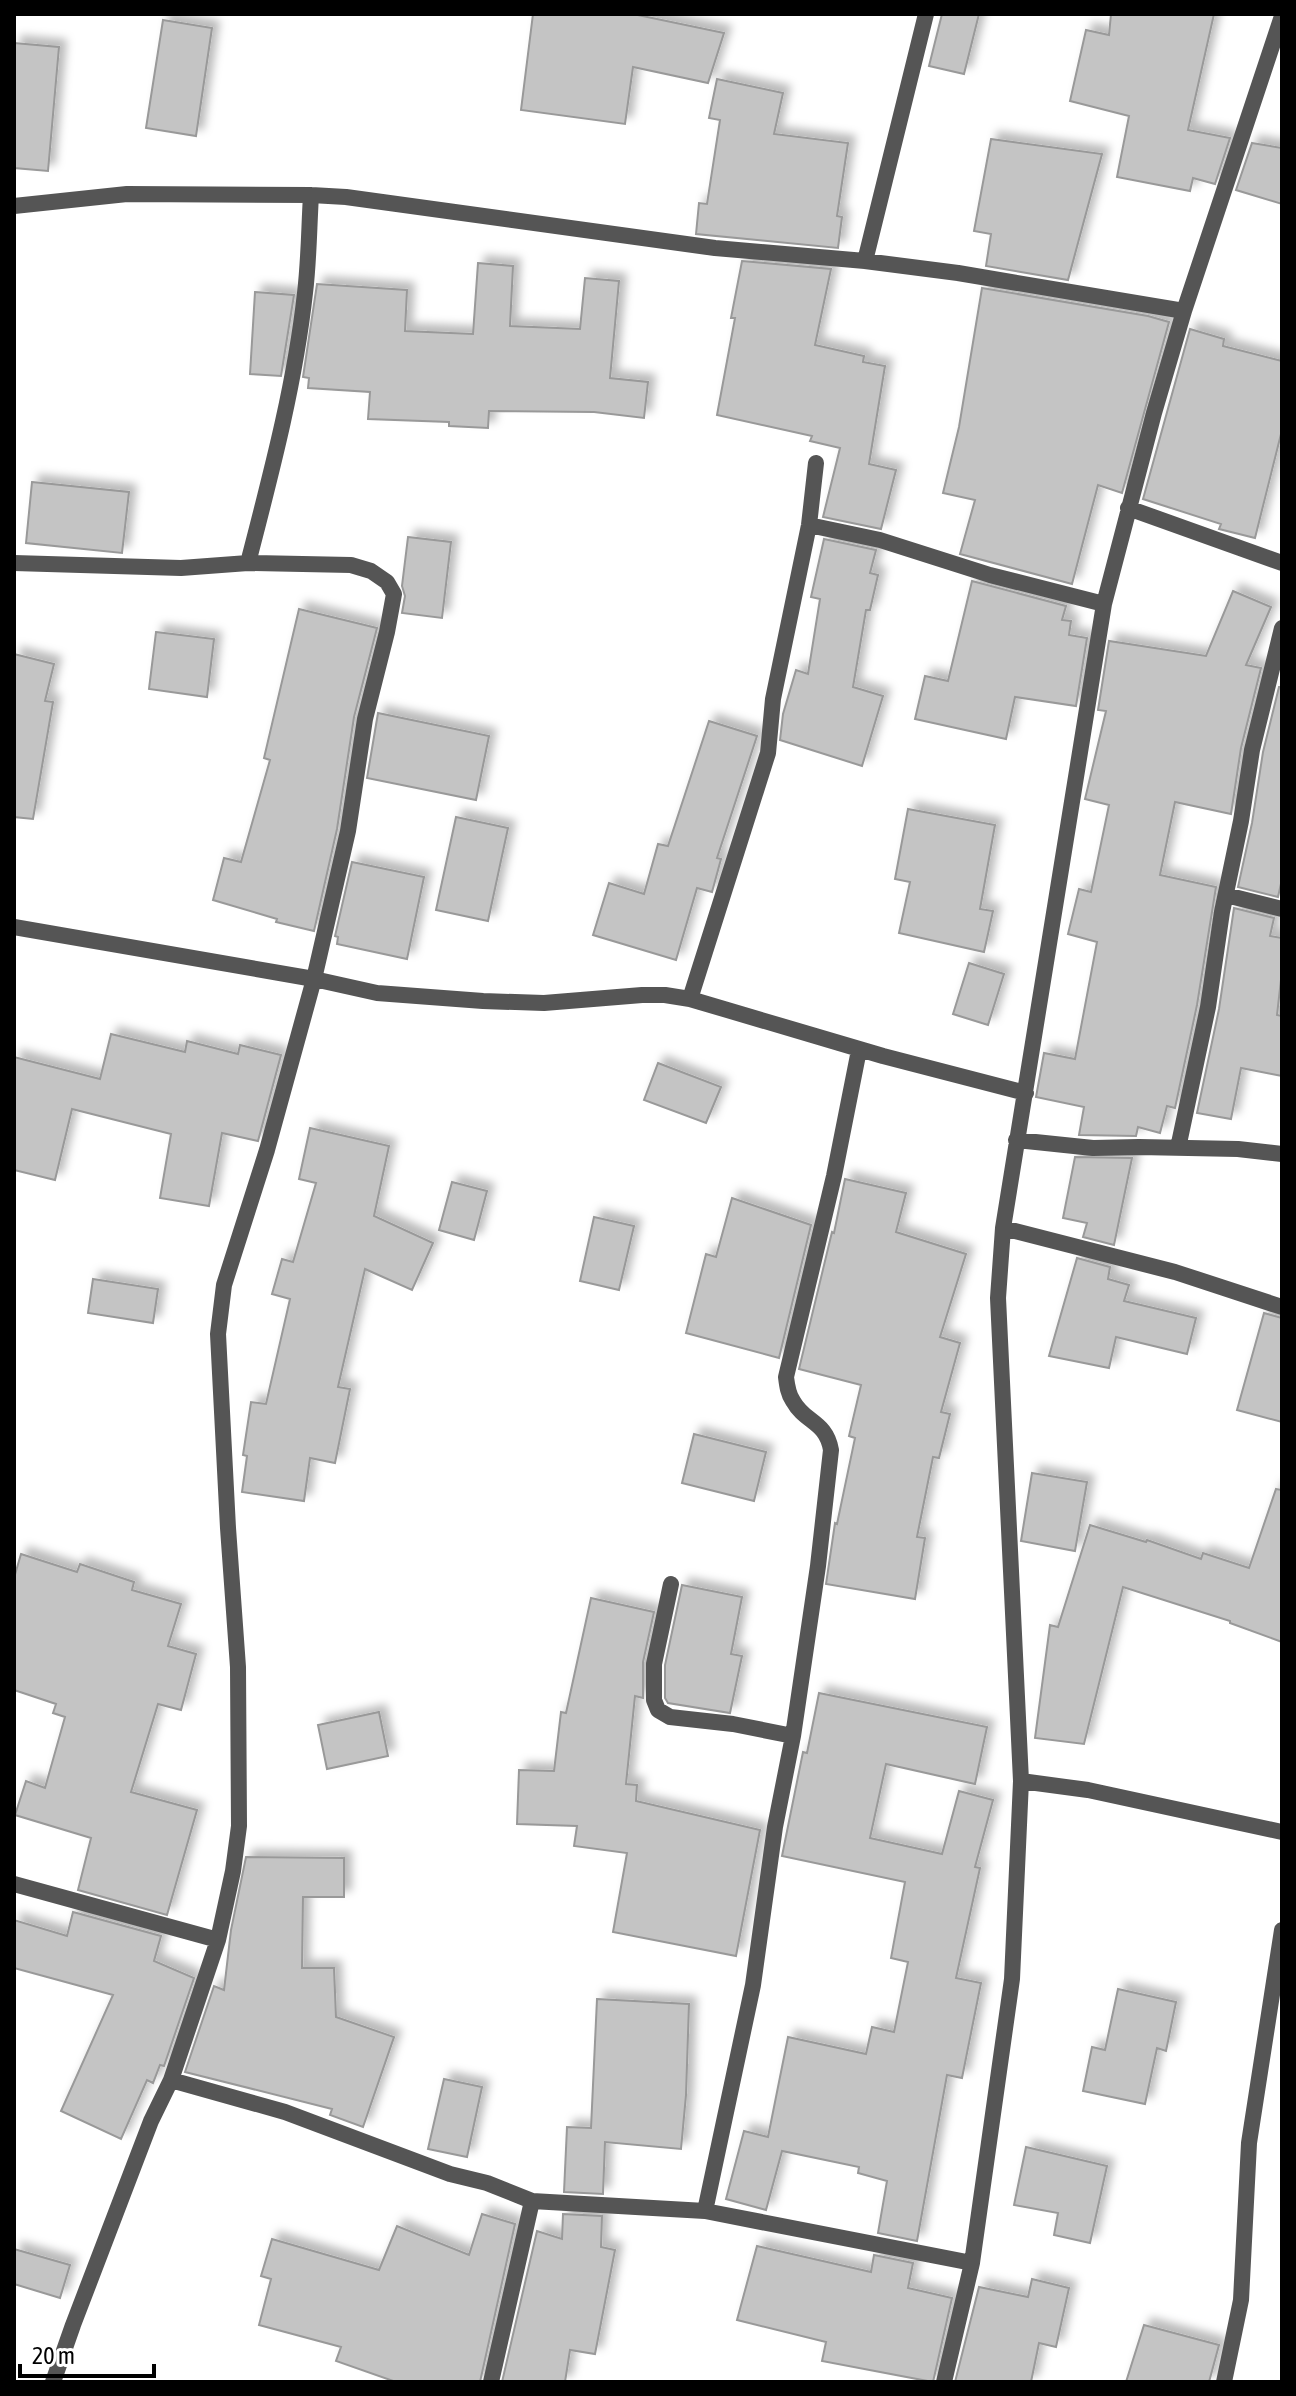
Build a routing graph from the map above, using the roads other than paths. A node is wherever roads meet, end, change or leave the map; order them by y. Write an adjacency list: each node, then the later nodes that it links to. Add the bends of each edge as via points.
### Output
1 (926, 14): 5 (street)
2 (1282, 16): 6 (street)
3 (311, 195): 4 (street, via 127,194); 5 (street, via 715,248); 11 (street, via 305,293 287,399)
4 (14, 206)
5 (865, 261): 6 (street)
6 (1184, 311): 8 (street)
7 (816, 463): 9 (street)
8 (1128, 508): 12 (street); 13 (street)
9 (809, 525): 13 (street); 19 (street, via 773,699 768,753)
10 (14, 563): 11 (street, via 181,568)
11 (248, 563): 18 (street, via 351,565 379,576 394,594)
12 (1282, 563)
13 (1104, 604): 21 (street)
14 (1282, 628): 15 (street, via 1252,750)
15 (1226, 895): 16 (street); 23 (street)
16 (1282, 909)
17 (14, 927): 18 (street)
18 (314, 979): 19 (street, via 377,993 483,1001 544,1003 654,995); 33 (street, via 224,1285 218,1334 238,1667 239,1826)
19 (690, 999): 20 (street)
20 (859, 1050): 21 (street); 28 (street, via 786,1377 792,1401 824,1431 831,1450)
21 (1026, 1093): 22 (street)
22 (1016, 1140): 23 (street, via 1093,1148); 25 (street)
23 (1178, 1148): 24 (street)
24 (1282, 1154)
25 (1003, 1228): 26 (street, via 1175,1272); 29 (street, via 998,1298)
26 (1282, 1307)
27 (671, 1584): 28 (street, via 654,1664 658,1710 670,1717)
28 (793, 1736): 36 (street, via 753,1985)
29 (1021, 1781): 30 (street, via 1088,1790); 37 (street, via 1012,1979)
30 (1282, 1832)
31 (14, 1884): 33 (street)
32 (1282, 1930): 41 (street, via 1249,2143 1241,2300)
33 (218, 1940): 34 (street)
34 (171, 2080): 35 (street, via 285,2112); 38 (street)
35 (532, 2201): 36 (street); 39 (street)
36 (705, 2211): 37 (street)
37 (972, 2263): 40 (street)
38 (53, 2382)
39 (491, 2382)
40 (944, 2382)
41 (1224, 2382)

